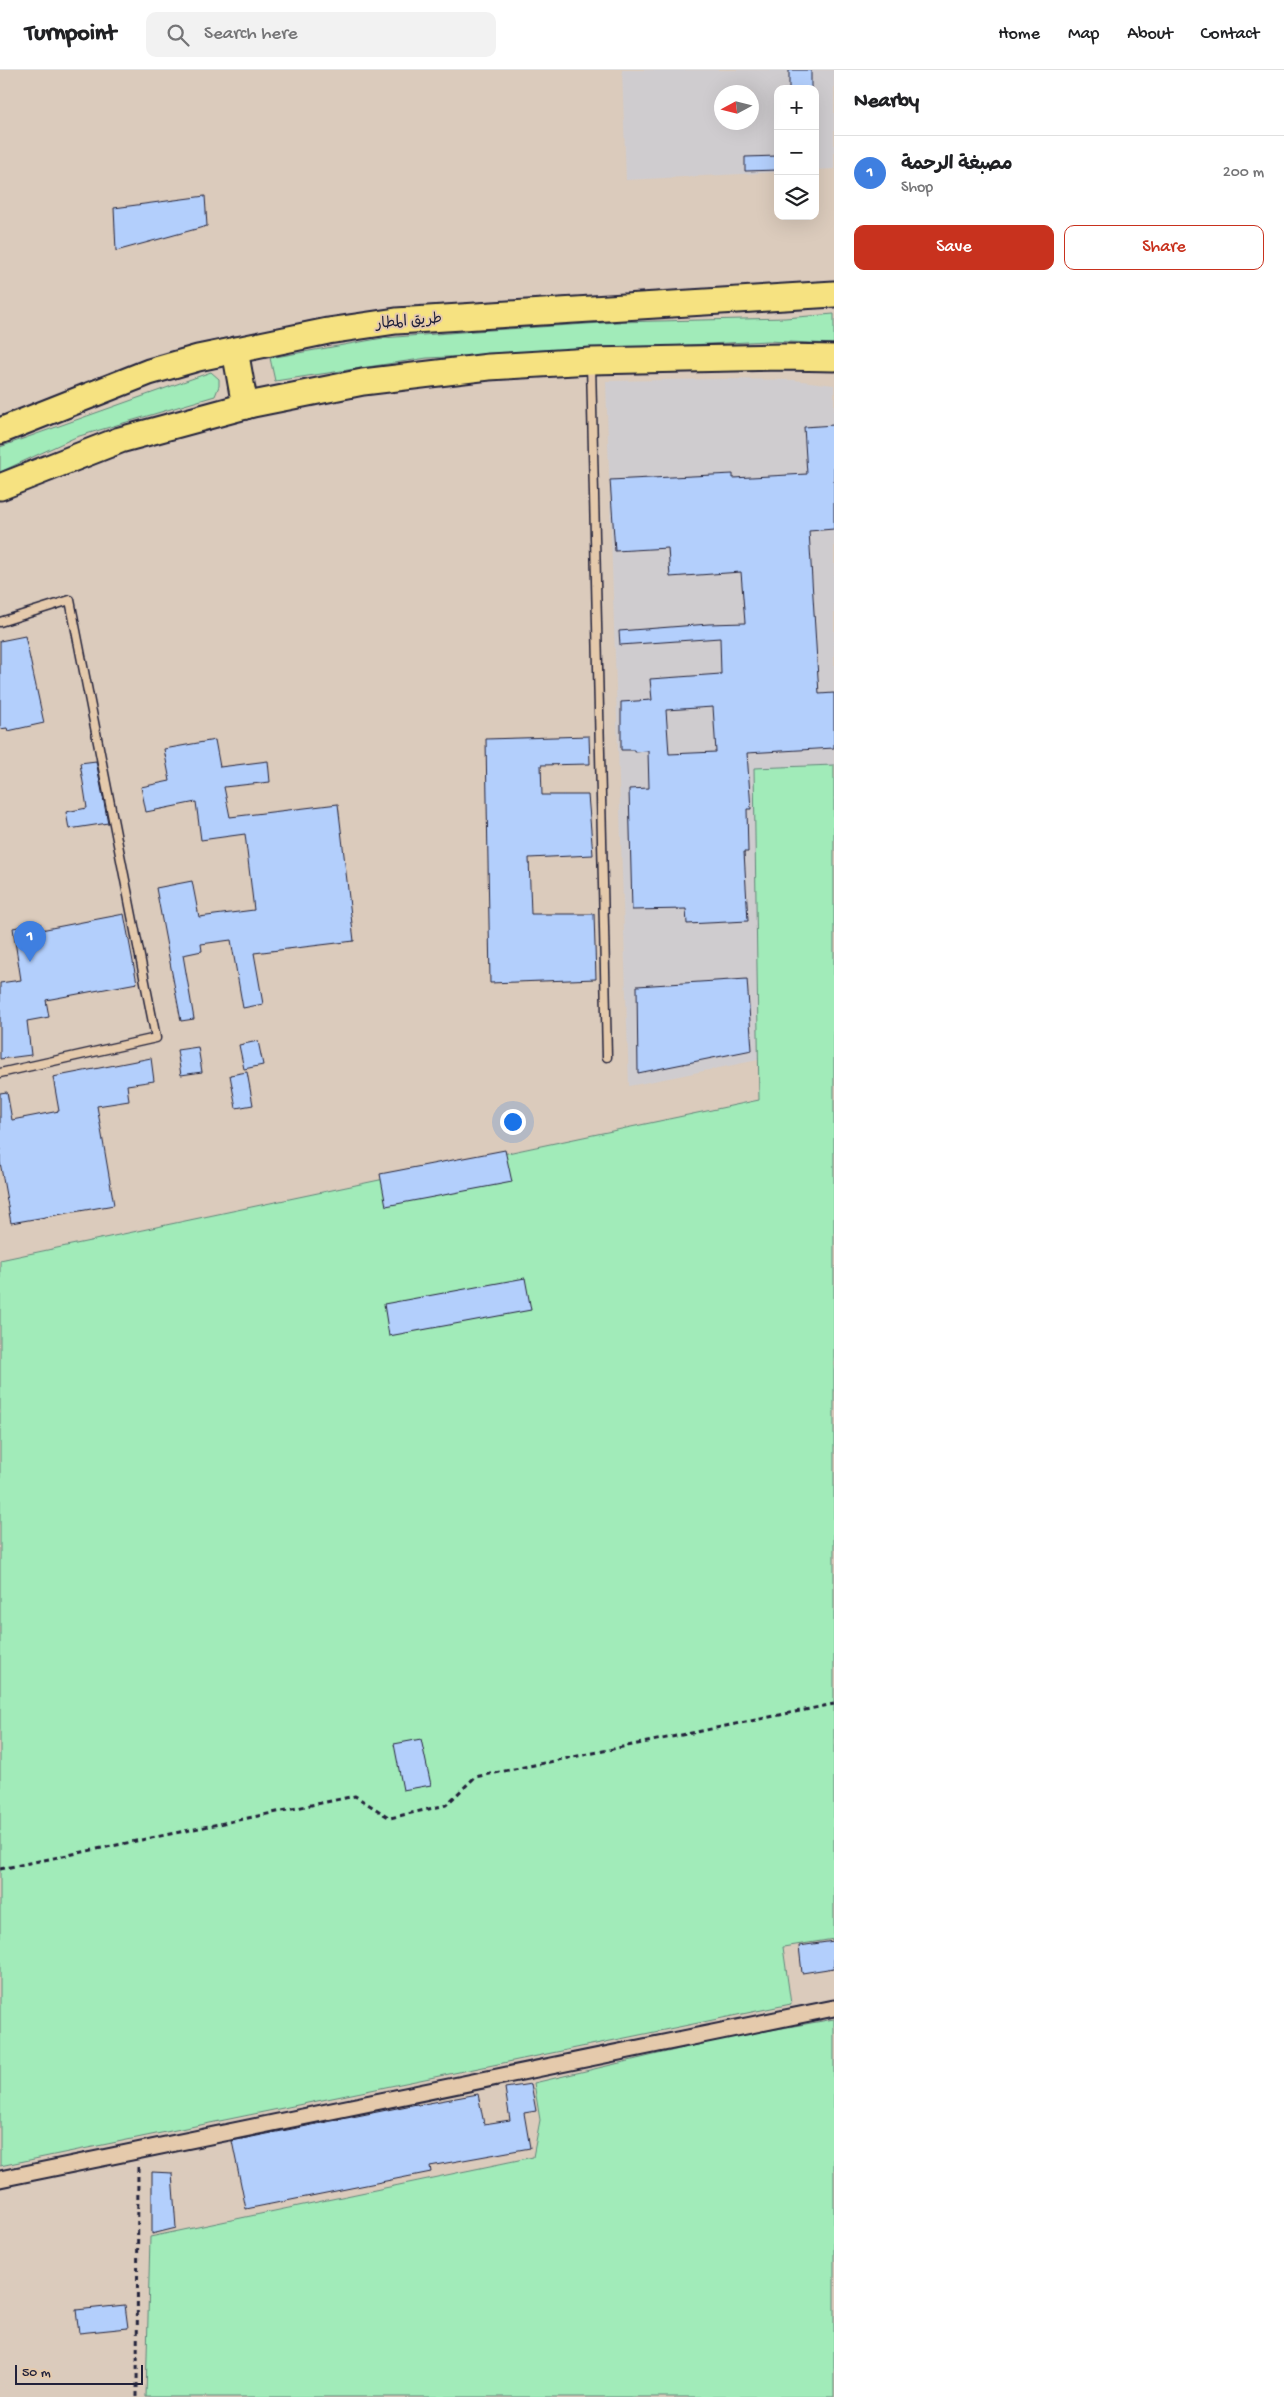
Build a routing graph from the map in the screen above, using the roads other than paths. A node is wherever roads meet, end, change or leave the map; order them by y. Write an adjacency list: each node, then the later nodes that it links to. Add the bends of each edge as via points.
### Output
1 (834, 294): 2 (highway, طريق المطار, via 396,322 328,331)
2 (235, 350): 5 (highway); 6 (highway, طريق المطار, via 150,372)
3 (834, 358): 4 (highway)
4 (591, 361): 5 (highway, via 489,367 363,382); 9 (lane)
5 (245, 406): 7 (highway, via 120,440)
6 (0, 431)
7 (0, 487)
8 (0, 622): 10 (lane, via 70,600 156,1038)
9 (608, 1057)
10 (0, 1073)
11 (834, 2008): 12 (street)
12 (0, 2178)

